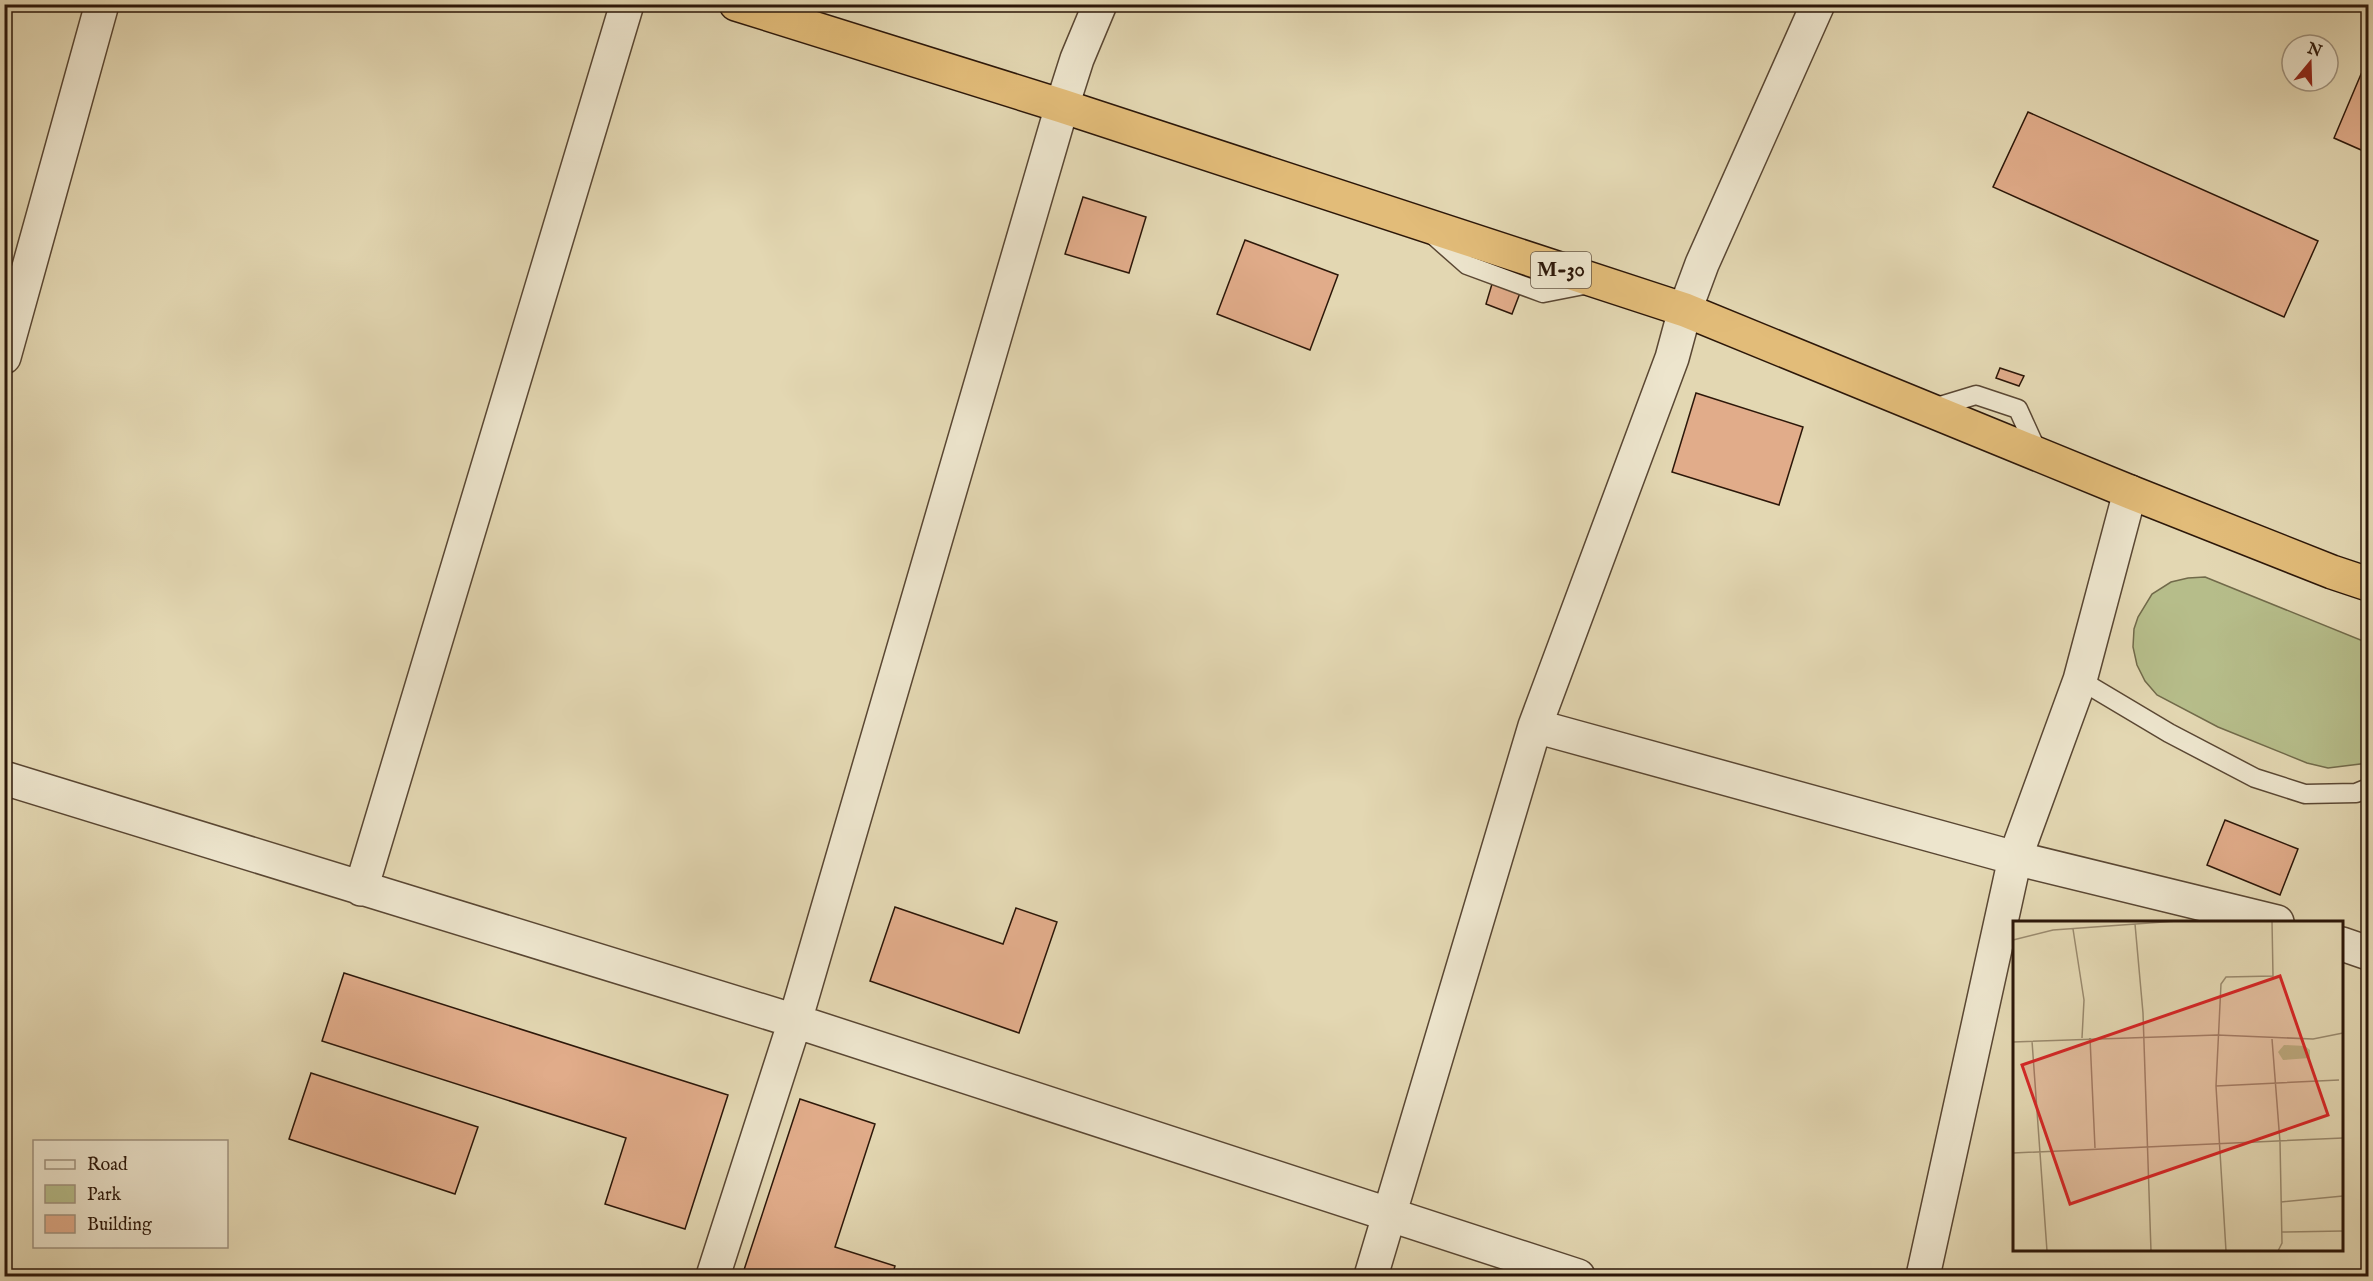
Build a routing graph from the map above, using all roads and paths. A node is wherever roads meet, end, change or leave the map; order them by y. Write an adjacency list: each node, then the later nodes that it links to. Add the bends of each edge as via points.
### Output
1 (102, 4): 8 (street)
2 (627, 4): 16 (street)
3 (736, 4): 6 (highway, М-30)
4 (1100, 4): 6 (street)
5 (1818, 4): 7 (street)
6 (1062, 106): 7 (highway, М-30); 20 (street)
7 (1685, 310): 9 (highway, М-30); 12 (street, via 1672,358)
8 (4, 357)
9 (2130, 492): 10 (highway, М-30); 11 (street)
10 (2368, 584)
11 (2080, 680): 14 (lane, via 2169,733 2255,777 2306,794 2356,794); 15 (street)
12 (1535, 726): 15 (street); 21 (street)
13 (4, 778): 16 (street)
14 (2368, 788)
15 (2015, 858): 17 (street); 25 (street)
16 (361, 889): 20 (street)
17 (2273, 921)
18 (2343, 944): 19 (street)
19 (2368, 953)
20 (795, 1021): 21 (street); 22 (street)
21 (1389, 1215): 23 (street); 24 (street)
22 (713, 1276)
23 (1371, 1276)
24 (1578, 1276)
25 (1923, 1276)

